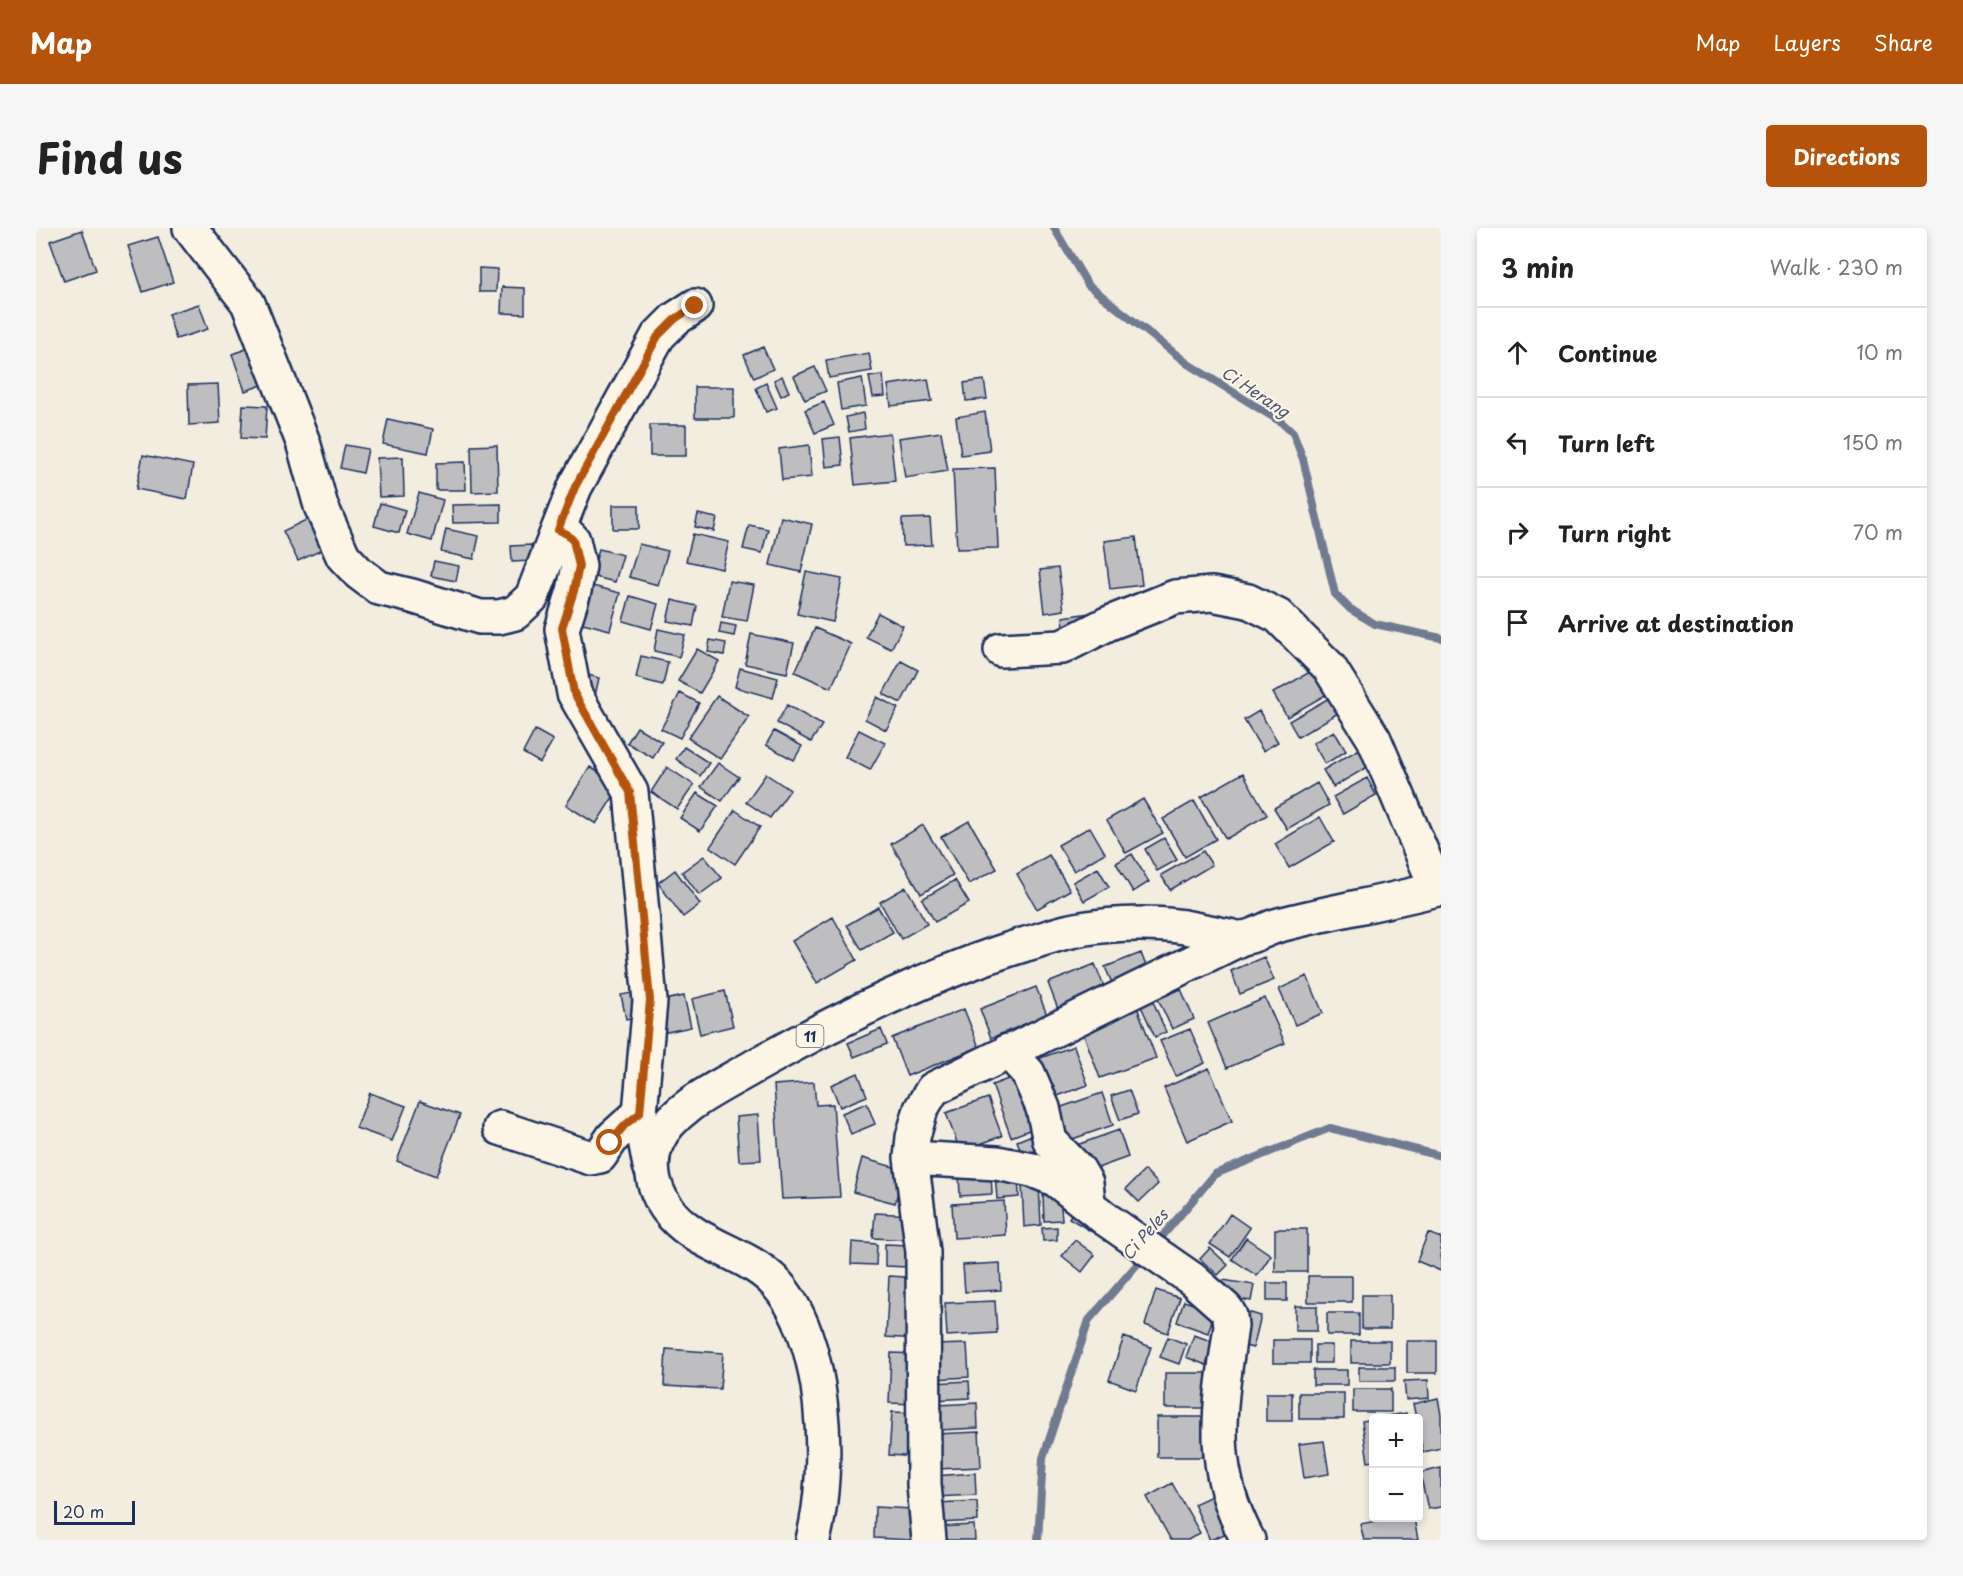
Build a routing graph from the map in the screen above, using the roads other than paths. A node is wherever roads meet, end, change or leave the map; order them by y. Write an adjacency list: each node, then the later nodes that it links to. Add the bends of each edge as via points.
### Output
1 (190, 228): 3 (main road, via 248,303 303,442 321,506 343,556 359,573 379,588 480,616 499,617 515,613 532,597)
2 (695, 306): 3 (main road, via 658,336 575,487)
3 (558, 530): 8 (main road, via 573,540 579,566 562,628 574,693 630,792 650,1000)
4 (1001, 650): 5 (main road, via 1062,647 1175,597 1212,594 1248,601 1278,616 1329,667 1374,739)
5 (1439, 888): 6 (main road, 11, via 1276,926)
6 (1242, 938): 7 (main road); 11 (main road, 11, via 1175,926 1132,924 1072,930 999,952 839,1022 695,1100 657,1141)
7 (1008, 1051): 10 (main road, via 933,1089 921,1108); 12 (main road, via 1029,1072 1043,1108 1050,1142 1079,1171)
8 (640, 1113): 9 (main road, via 596,1158); 11 (main road)
9 (500, 1128)
10 (911, 1158): 12 (main road, via 997,1163 1032,1170 1055,1179); 14 (main road, via 923,1252 924,1485)
11 (651, 1166): 13 (main road, via 657,1191 673,1215 696,1235 744,1259 773,1281 809,1341 821,1409 824,1464)
12 (1098, 1212): 15 (main road, via 1192,1279 1230,1316 1219,1413 1220,1451 1225,1483)
13 (813, 1540)
14 (929, 1540)
15 (1248, 1540)

